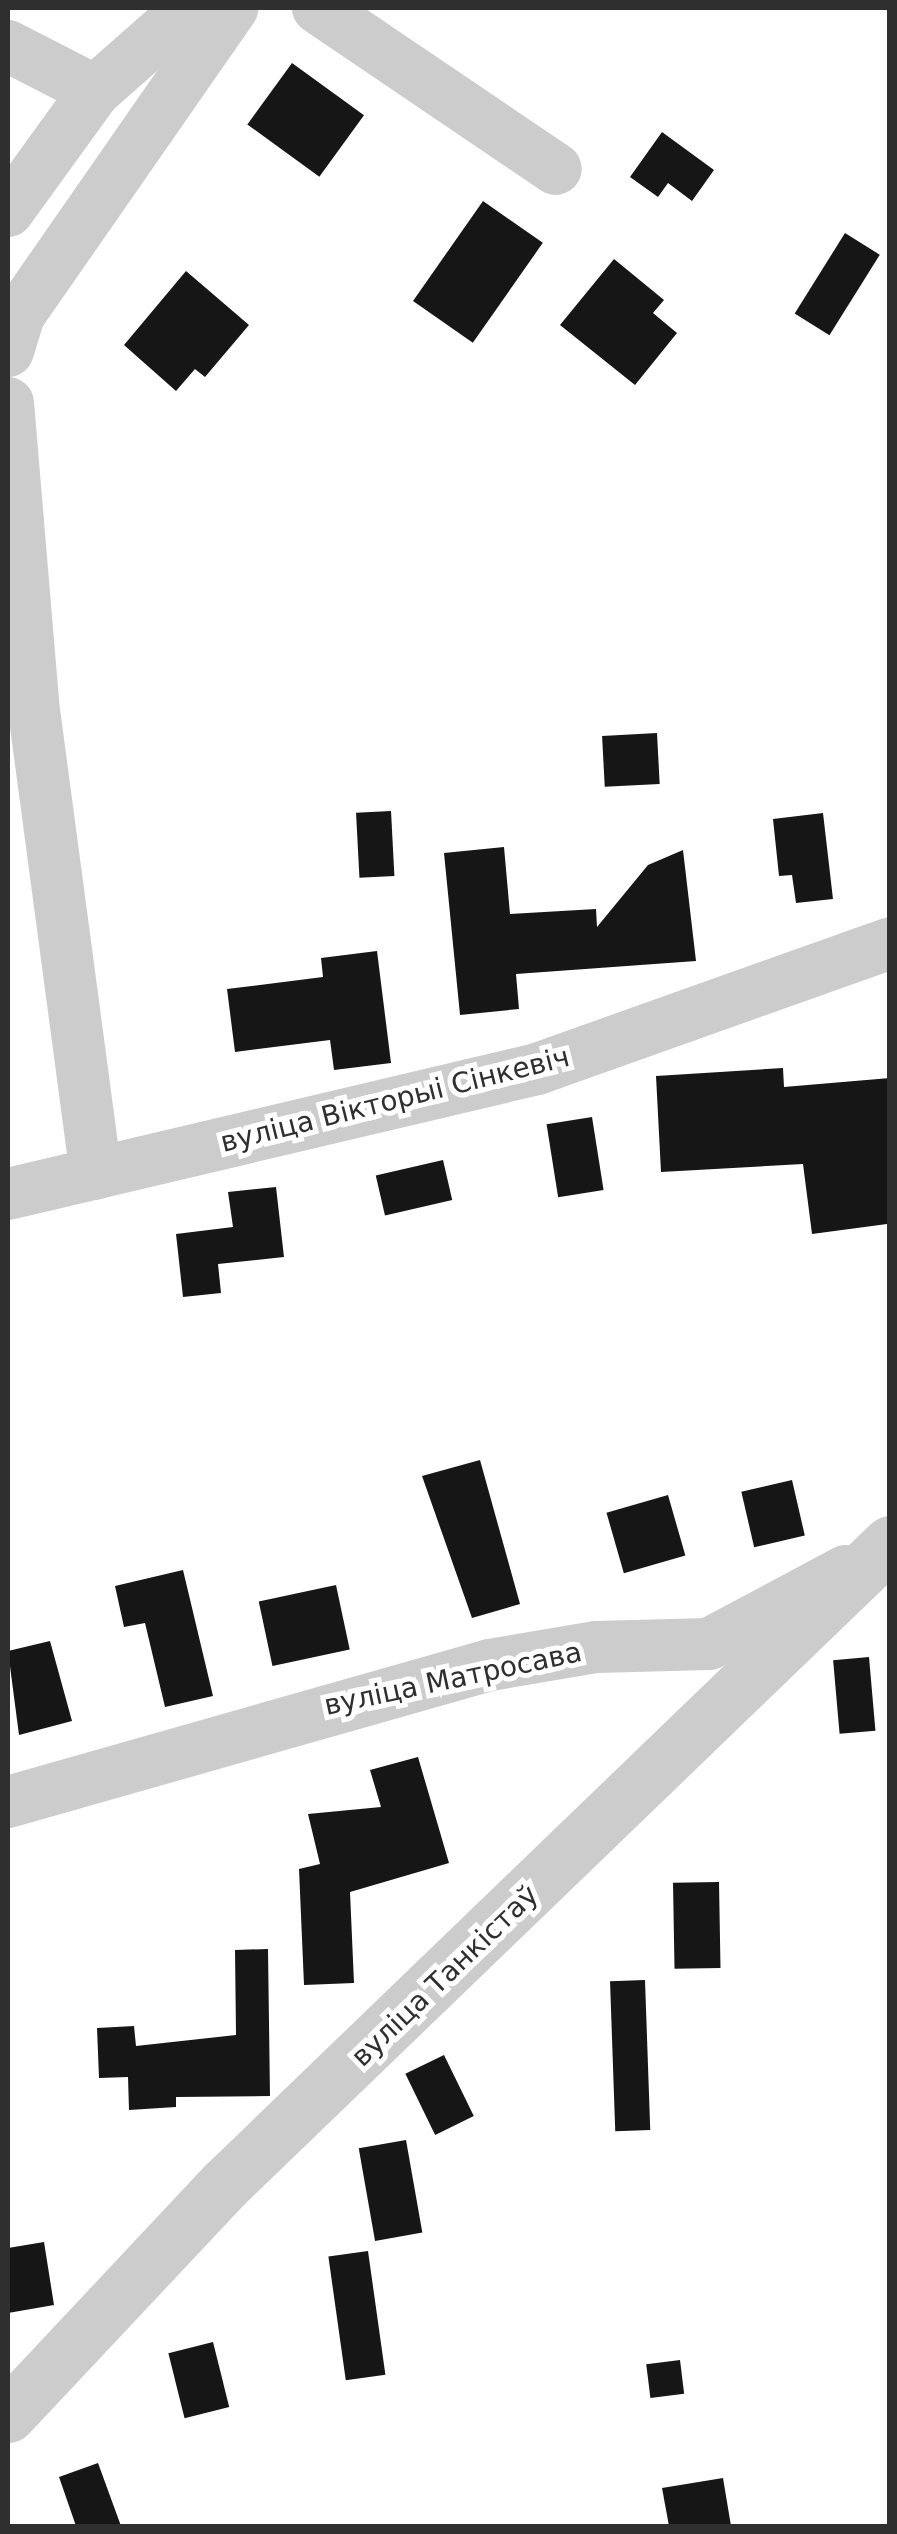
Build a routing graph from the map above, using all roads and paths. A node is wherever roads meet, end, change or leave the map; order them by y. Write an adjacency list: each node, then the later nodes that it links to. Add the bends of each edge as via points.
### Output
1 (189, 8): 5 (street)
2 (232, 8): 7 (street)
3 (318, 8): 6 (street)
4 (8, 46): 5 (street)
5 (88, 101): 7 (street); 8 (street)
6 (556, 169)
7 (94, 204): 9 (street, via 19,316)
8 (8, 211)
9 (8, 350)
10 (8, 402): 12 (street, via 33,703)
11 (890, 943): 12 (street, вуліца Вікторыі Сінкевіч, via 537,1069)
12 (96, 1174): 13 (street, вуліца Вікторыі Сінкевіч)
13 (8, 1194)
14 (885, 1556): 15 (street, вуліца Матросава, via 709,1644 596,1648 490,1665); 16 (street, вуліца Танкістаў, via 224,2185)
15 (8, 1802)
16 (8, 2415)

